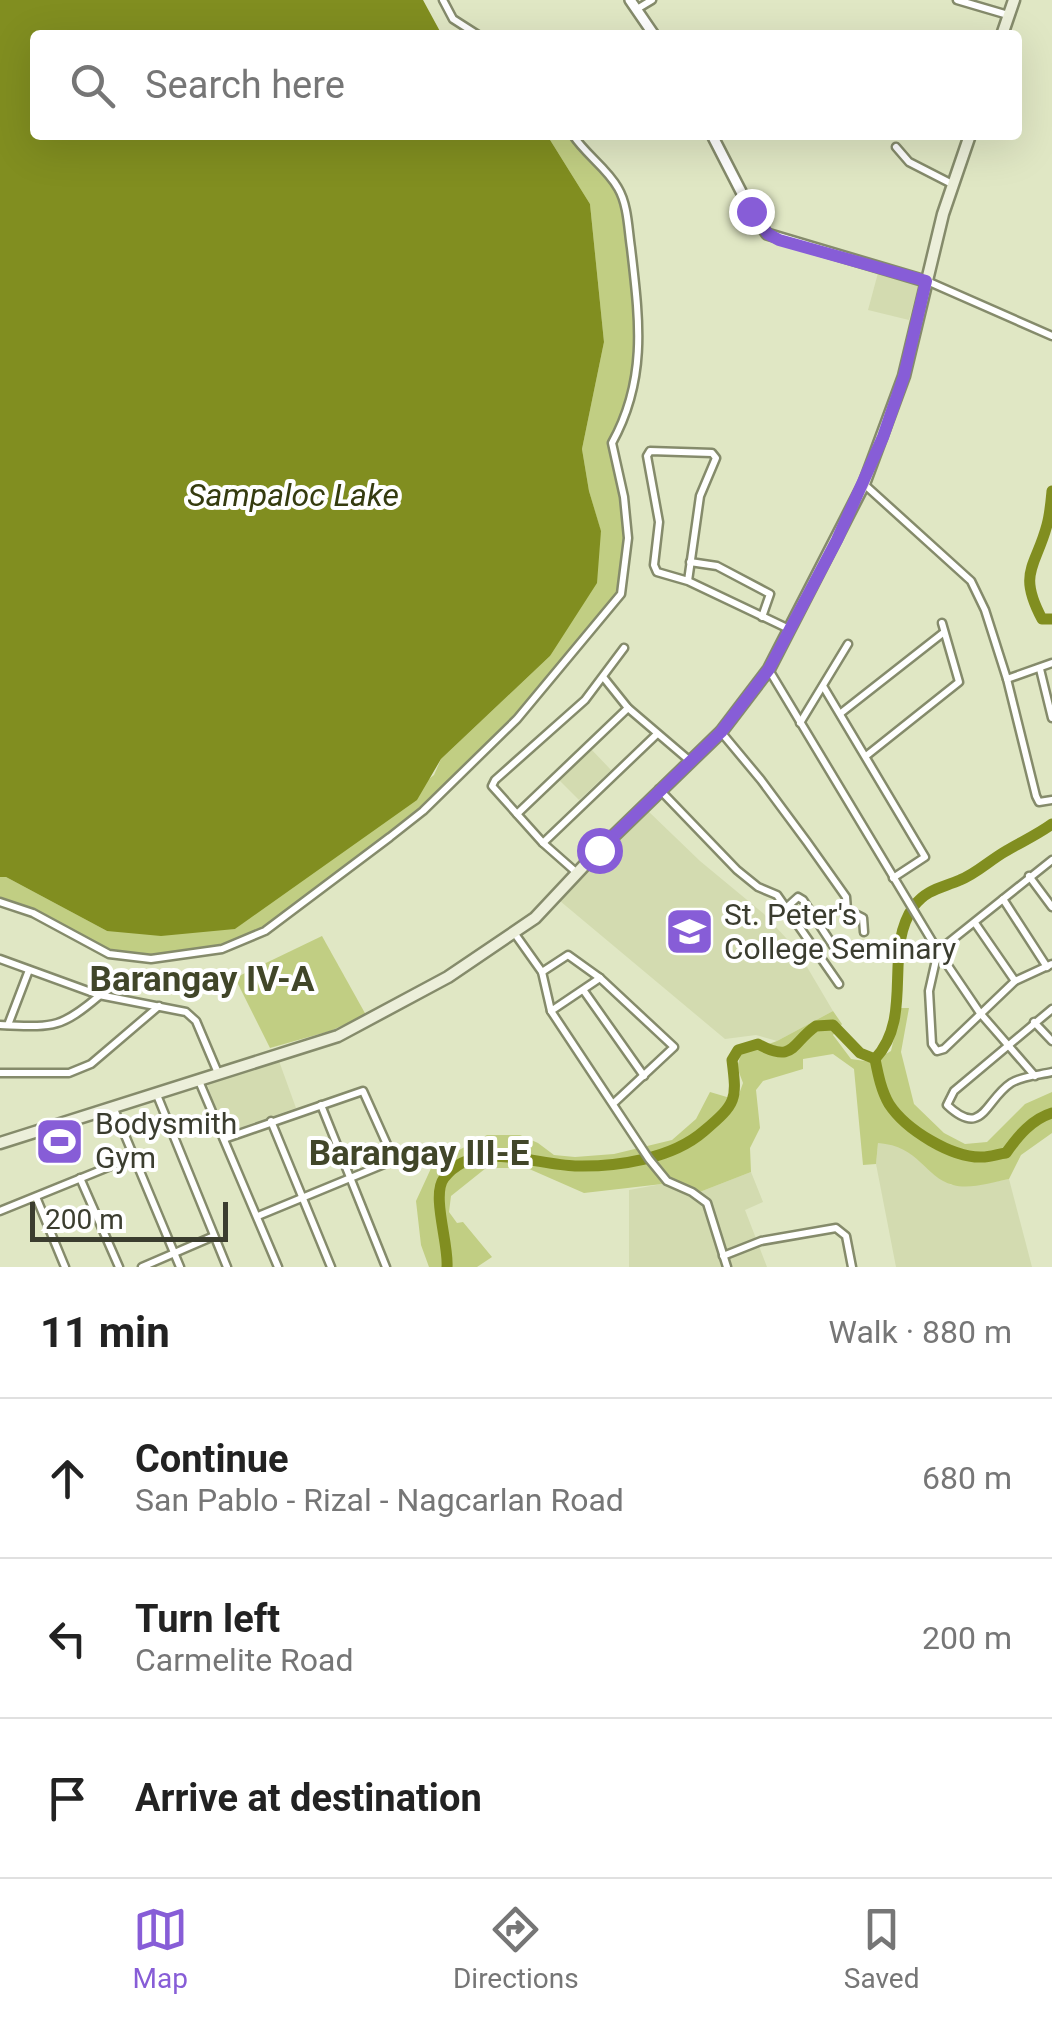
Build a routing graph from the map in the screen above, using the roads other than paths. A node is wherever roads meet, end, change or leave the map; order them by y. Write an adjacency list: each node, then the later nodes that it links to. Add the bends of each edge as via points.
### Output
1 (443, 0): 8 (street, via 453,19)
2 (630, 0): 6 (street)
3 (652, 0): 6 (street)
4 (956, 0): 7 (street)
5 (1014, 0): 7 (main road)
6 (638, 9): 9 (street)
7 (1009, 15): 10 (main road)
8 (470, 30)
9 (651, 30)
10 (1004, 30)
11 (578, 140): 50 (street, via 618,188 636,281 639,366 612,443 628,538 621,594 543,691 424,811 265,930 222,948 151,959 109,954)
12 (715, 140): 16 (street, via 768,234)
13 (968, 140): 15 (main road)
14 (896, 147): 15 (street)
15 (953, 185): 16 (main road)
16 (926, 281): 17 (street); 18 (main road, via 904,376)
17 (1052, 336)
18 (864, 484): 23 (main road); 31 (street, via 971,581)
19 (690, 562): 20 (street); 20 (street, via 700,496 716,458 701,451 650,452 659,522 654,565 657,572); 21 (street, via 717,566 770,594)
20 (688, 581): 21 (street)
21 (762, 617): 23 (street)
22 (942, 623): 24 (street)
23 (790, 630): 28 (main road)
24 (944, 633): 34 (street); 39 (street, via 960,682)
25 (848, 644): 32 (street)
26 (624, 648): 30 (street)
27 (1052, 663): 29 (street)
28 (769, 669): 36 (street); 37 (main road)
29 (1040, 669): 31 (street); 35 (street)
30 (604, 678): 33 (street); 43 (street, via 495,780 492,786)
31 (1007, 679): 42 (street, via 1036,796 1039,802)
32 (823, 686): 34 (street); 36 (street)
33 (628, 708): 38 (street); 43 (street)
34 (841, 713): 39 (street)
35 (1052, 718)
36 (800, 723): 48 (street)
37 (721, 732): 40 (main road); 54 (street, via 846,898 846,910 864,918)
38 (656, 734): 40 (street); 44 (street)
39 (866, 756): 48 (street, via 925,857)
40 (690, 761): 41 (main road)
41 (660, 790): 46 (main road); 52 (street, via 738,870)
42 (1052, 800)
43 (516, 814): 44 (street)
44 (542, 843): 46 (street)
45 (1052, 860): 47 (street)
46 (577, 873): 55 (main road)
47 (1029, 876): 49 (street); 51 (street)
48 (893, 878): 57 (street)
49 (1004, 900): 53 (street); 59 (street)
50 (0, 902)
51 (1052, 906)
52 (786, 908): 56 (street, via 803,900); 64 (street)
53 (975, 922): 57 (street); 63 (street)
54 (864, 932)
55 (515, 934): 61 (street); 77 (main road, via 346,1032)
56 (834, 947)
57 (938, 951): 70 (street); 70 (street, via 928,1010 937,1051)
58 (0, 959): 60 (street)
59 (1050, 965): 63 (street)
60 (29, 970): 66 (street); 72 (street)
61 (542, 972): 62 (street, via 568,954); 69 (street)
62 (600, 978): 65 (street); 78 (street, via 674,1047)
63 (1014, 982): 70 (street)
64 (839, 984)
65 (584, 991): 69 (street); 78 (street)
66 (99, 996): 67 (street); 72 (street, via 58,1025)
67 (160, 1006): 76 (street, via 91,1064 69,1074); 77 (street, via 196,1021)
68 (1052, 1008): 71 (street)
69 (551, 1011): 82 (street)
70 (980, 1014): 74 (street)
71 (1034, 1022): 73 (street); 74 (street)
72 (4, 1025)
73 (1052, 1041)
74 (1006, 1046): 79 (street); 79 (street, via 954,1091 948,1106 970,1120 1012,1082)
75 (1052, 1072): 79 (street)
76 (0, 1073)
77 (219, 1075): 80 (main road)
78 (644, 1076): 82 (street)
79 (1035, 1076)
80 (200, 1081): 81 (main road); 86 (street)
81 (157, 1095): 84 (main road); 95 (street)
82 (615, 1102): 97 (street, via 667,1181 706,1203)
83 (320, 1105): 85 (street); 90 (street); 90 (street, via 364,1091 394,1160)
84 (114, 1109): 87 (main road); 88 (street)
85 (272, 1121): 86 (street); 92 (street)
86 (224, 1139): 94 (street)
87 (0, 1143)
88 (133, 1157): 89 (street); 96 (street)
89 (80, 1178): 91 (street); 99 (street)
90 (349, 1180): 92 (street); 105 (street)
91 (36, 1197): 93 (street); 98 (street)
92 (304, 1198): 94 (street); 104 (street)
93 (0, 1211)
94 (258, 1216): 103 (street)
95 (214, 1236): 96 (street); 102 (street)
96 (174, 1253): 100 (street); 101 (street)
97 (723, 1256): 106 (street); 107 (street, via 836,1228 846,1236)
98 (65, 1267)
99 (118, 1267)
100 (142, 1267)
101 (180, 1267)
102 (227, 1267)
103 (278, 1267)
104 (331, 1267)
105 (386, 1267)
106 (726, 1267)
107 (852, 1267)

